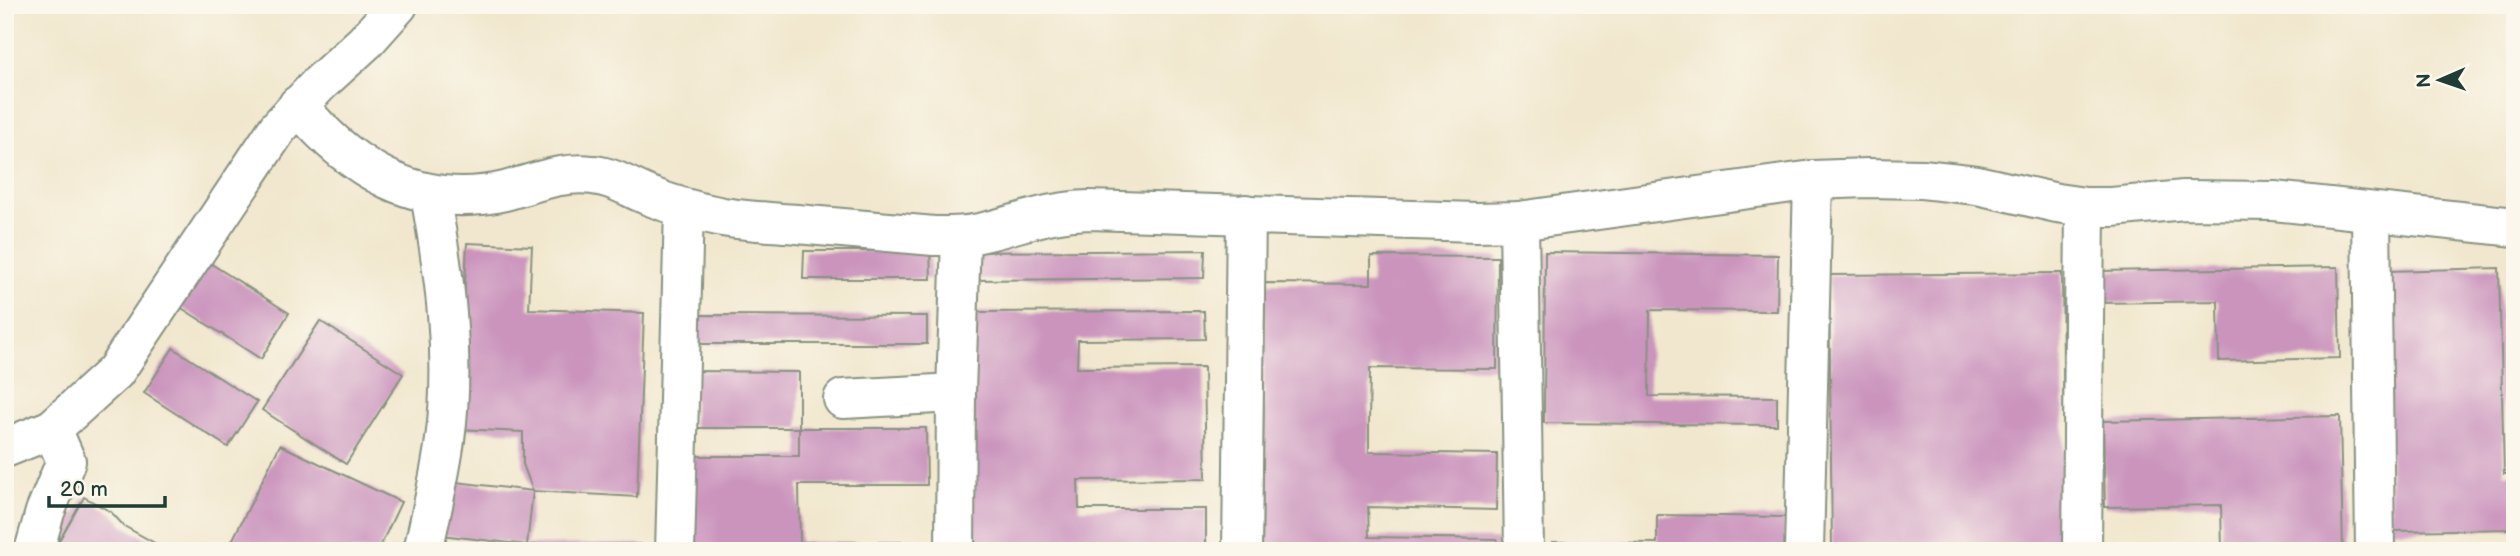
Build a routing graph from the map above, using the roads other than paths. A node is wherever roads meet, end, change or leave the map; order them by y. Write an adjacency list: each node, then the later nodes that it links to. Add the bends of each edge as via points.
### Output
1 (382, 10): 2 (street, via 365,42)
2 (298, 105): 4 (street, via 356,161 380,176); 14 (street, via 257,157 115,372)
3 (1813, 180): 5 (street, via 1923,179); 9 (street); 22 (street)
4 (430, 195): 6 (street, via 481,195 550,176 591,174); 17 (street, via 447,301 450,371 445,441)
5 (2085, 207): 7 (street, via 2229,199); 23 (street)
6 (684, 208): 11 (street, via 724,217); 18 (street)
7 (2371, 212): 10 (street); 24 (street)
8 (1246, 214): 9 (street); 11 (street, via 1068,210); 20 (street)
9 (1520, 221): 21 (street)
10 (2515, 227)
11 (961, 236): 12 (street)
12 (956, 393): 13 (street); 19 (street)
13 (843, 399)
14 (52, 429): 15 (street); 16 (street, via 66,461)
15 (5, 448)
16 (34, 551)
17 (424, 551)
18 (675, 551)
19 (955, 551)
20 (1241, 551)
21 (1524, 551)
22 (1804, 551)
23 (2082, 551)
24 (2375, 551)

